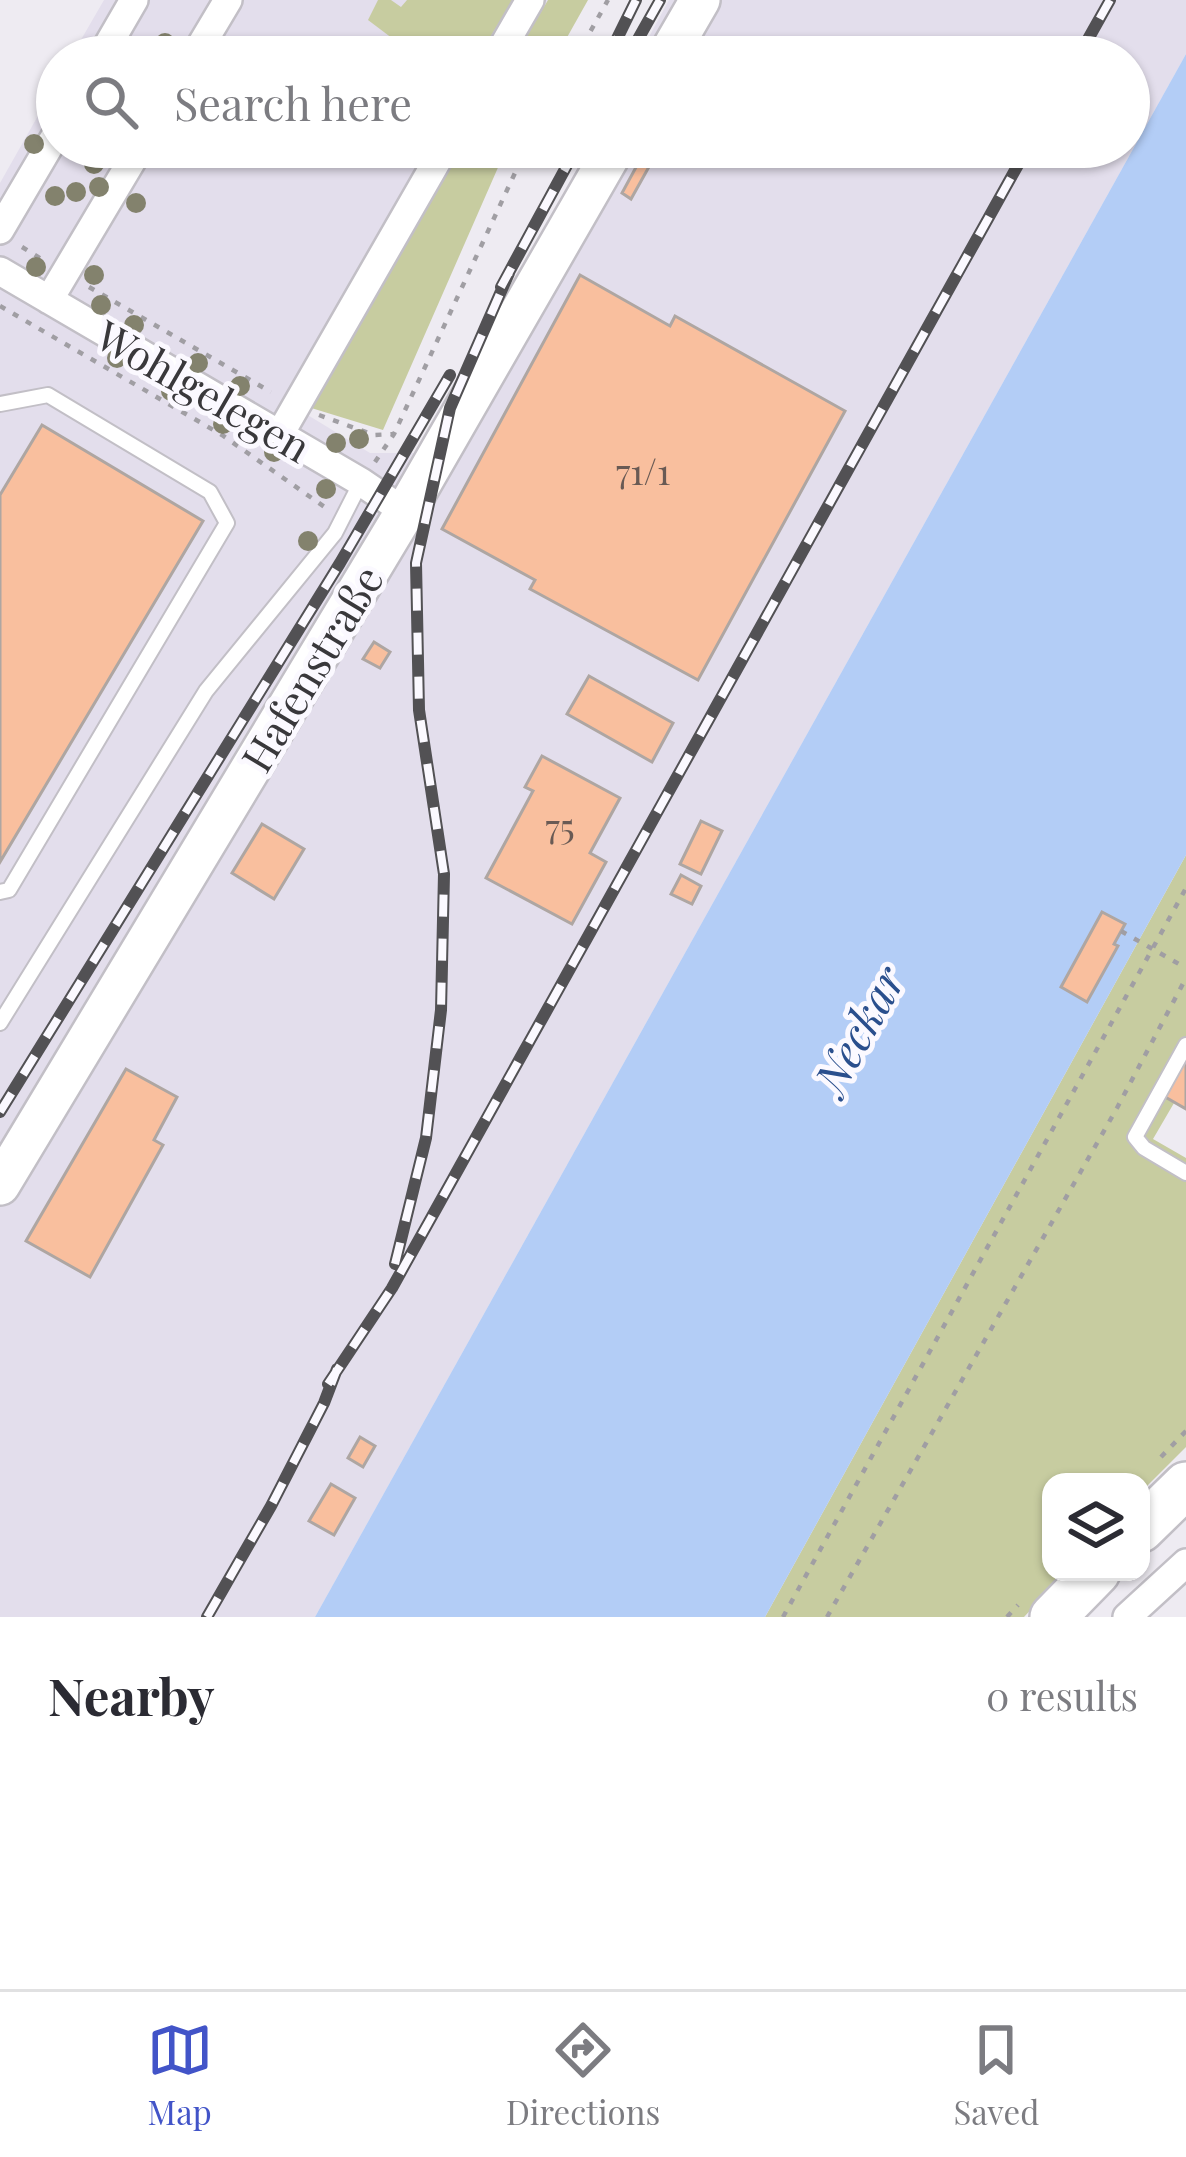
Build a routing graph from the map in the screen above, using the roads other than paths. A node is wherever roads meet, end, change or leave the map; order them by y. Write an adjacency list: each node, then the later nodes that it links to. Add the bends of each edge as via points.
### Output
1 (134, 0): 5 (street)
2 (228, 0): 6 (street)
3 (530, 0): 7 (street)
4 (700, 0): 8 (main road)
5 (113, 36)
6 (207, 36)
7 (509, 36)
8 (679, 36)
9 (41, 168): 13 (street)
10 (128, 168): 15 (street)
11 (433, 168): 17 (street)
12 (603, 168): 19 (main road, Hafenstraße)
13 (8, 237)
14 (0, 272): 15 (street, Wohlgelegen)
15 (49, 300): 17 (street, Wohlgelegen)
16 (0, 404): 20 (lane, via 49,394 210,492 226,523 9,890)
17 (280, 434): 18 (street, Wohlgelegen)
18 (362, 482): 19 (street, Wohlgelegen); 21 (lane, via 340,524 206,691)
19 (405, 512): 24 (main road, Hafenstraße)
20 (0, 892)
21 (0, 1023)
22 (1186, 1045): 23 (lane, via 1135,1137)
23 (1186, 1172)
24 (0, 1185)
25 (1186, 1485): 26 (main road)
26 (1150, 1519)
27 (1186, 1563): 30 (street)
28 (1088, 1581): 29 (main road)
29 (1053, 1617)
30 (1127, 1617)

